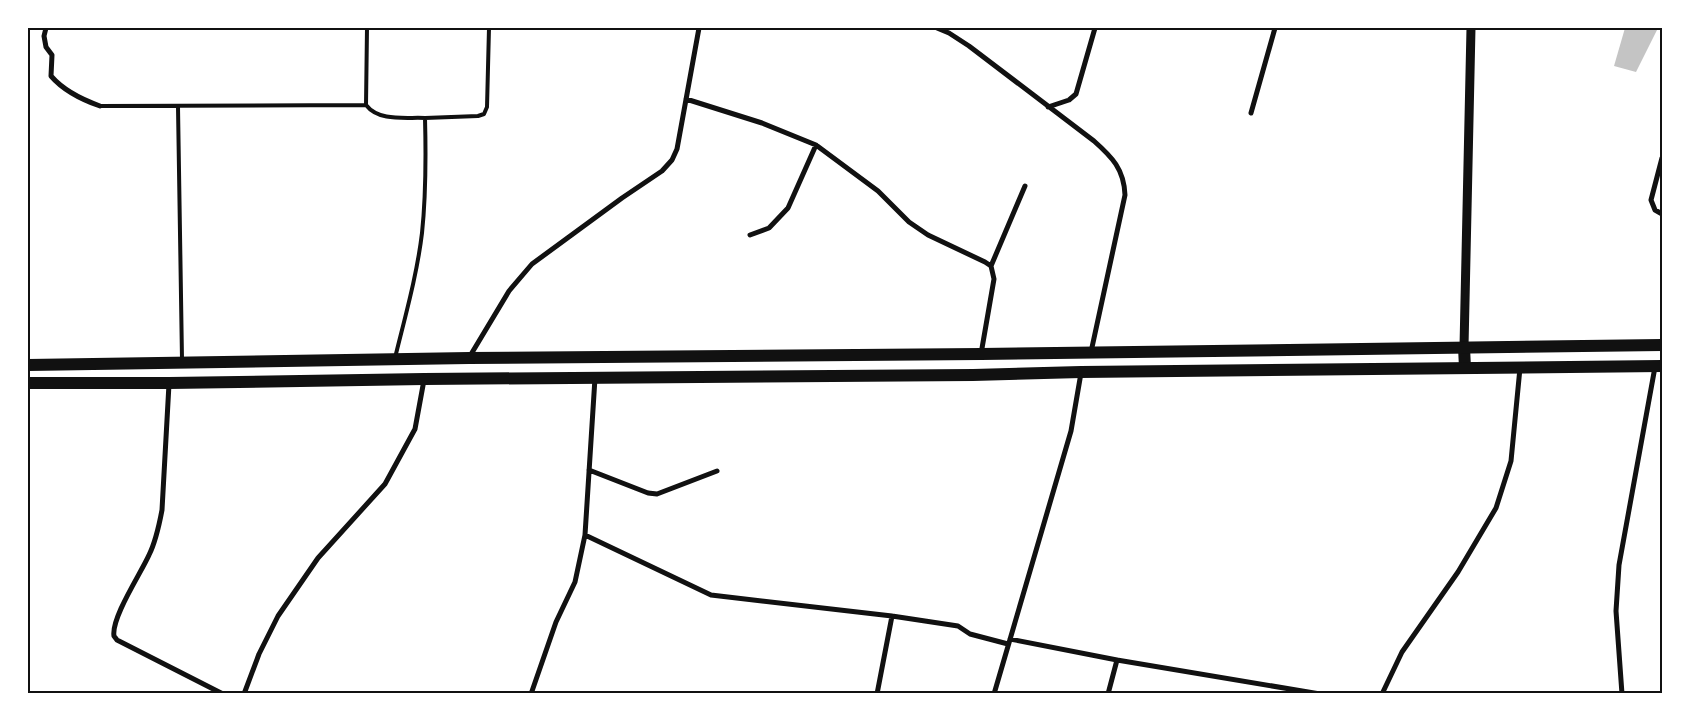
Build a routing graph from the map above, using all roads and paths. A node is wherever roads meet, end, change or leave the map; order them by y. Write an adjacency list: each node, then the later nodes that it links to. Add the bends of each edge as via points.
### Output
1 (46, 28): 11 (street, via 46,47 52,55 51,76 82,98)
2 (367, 28): 10 (lane)
3 (489, 28): 15 (lane, via 486,111 478,116)
4 (699, 28): 9 (street)
5 (937, 28): 13 (street, via 968,46)
6 (1094, 28): 13 (street, via 1076,94)
7 (1275, 28): 14 (street)
8 (1471, 28): 23 (street)
9 (686, 100): 16 (street, via 762,123); 26 (street, via 677,149 668,167 532,264 509,291)
10 (366, 105): 12 (lane); 15 (lane, via 381,116)
11 (100, 106): 12 (lane)
12 (178, 106): 28 (lane)
13 (1048, 107): 24 (street, via 1110,155 1124,182 1125,195)
14 (1251, 113)
15 (425, 118): 27 (lane, via 426,181 422,235)
16 (816, 145): 20 (street, via 788,208 769,228); 21 (street, via 878,191 909,222)
17 (1662, 158): 19 (street, via 1651,200)
18 (1025, 186): 21 (street)
19 (1662, 214)
20 (750, 235)
21 (990, 266): 25 (street, via 994,279)
22 (1662, 345): 23 (main road)
23 (1464, 347): 24 (main road); 31 (main road)
24 (1090, 353): 25 (main road)
25 (981, 354): 26 (main road)
26 (469, 358): 27 (main road)
27 (394, 360): 28 (main road)
28 (182, 363): 29 (main road)
29 (28, 365)
30 (1659, 366): 32 (main road); 52 (street, via 1618,573 1616,611)
31 (1465, 368): 32 (main road); 33 (main road)
32 (1520, 368): 51 (street, via 1512,461 1496,508 1462,565 1402,652)
33 (1081, 372): 34 (main road); 42 (street, via 1071,431)
34 (594, 378): 35 (main road); 38 (street)
35 (424, 379): 37 (main road); 45 (street, via 415,429 385,484 318,558 278,616)
36 (28, 382): 37 (main road)
37 (169, 384): 44 (street, via 159,528 150,555 115,622 114,636)
38 (589, 470): 39 (street, via 657,494); 40 (street)
39 (717, 471)
40 (585, 535): 41 (street, via 711,596); 46 (street, via 575,582 556,622)
41 (892, 616): 42 (street, via 958,626 970,634); 47 (street)
42 (1009, 641): 43 (street); 48 (street)
43 (1117, 660): 49 (street); 50 (street)
44 (223, 694)
45 (244, 694)
46 (531, 694)
47 (877, 694)
48 (994, 694)
49 (1108, 694)
50 (1320, 694)
51 (1382, 694)
52 (1622, 694)

